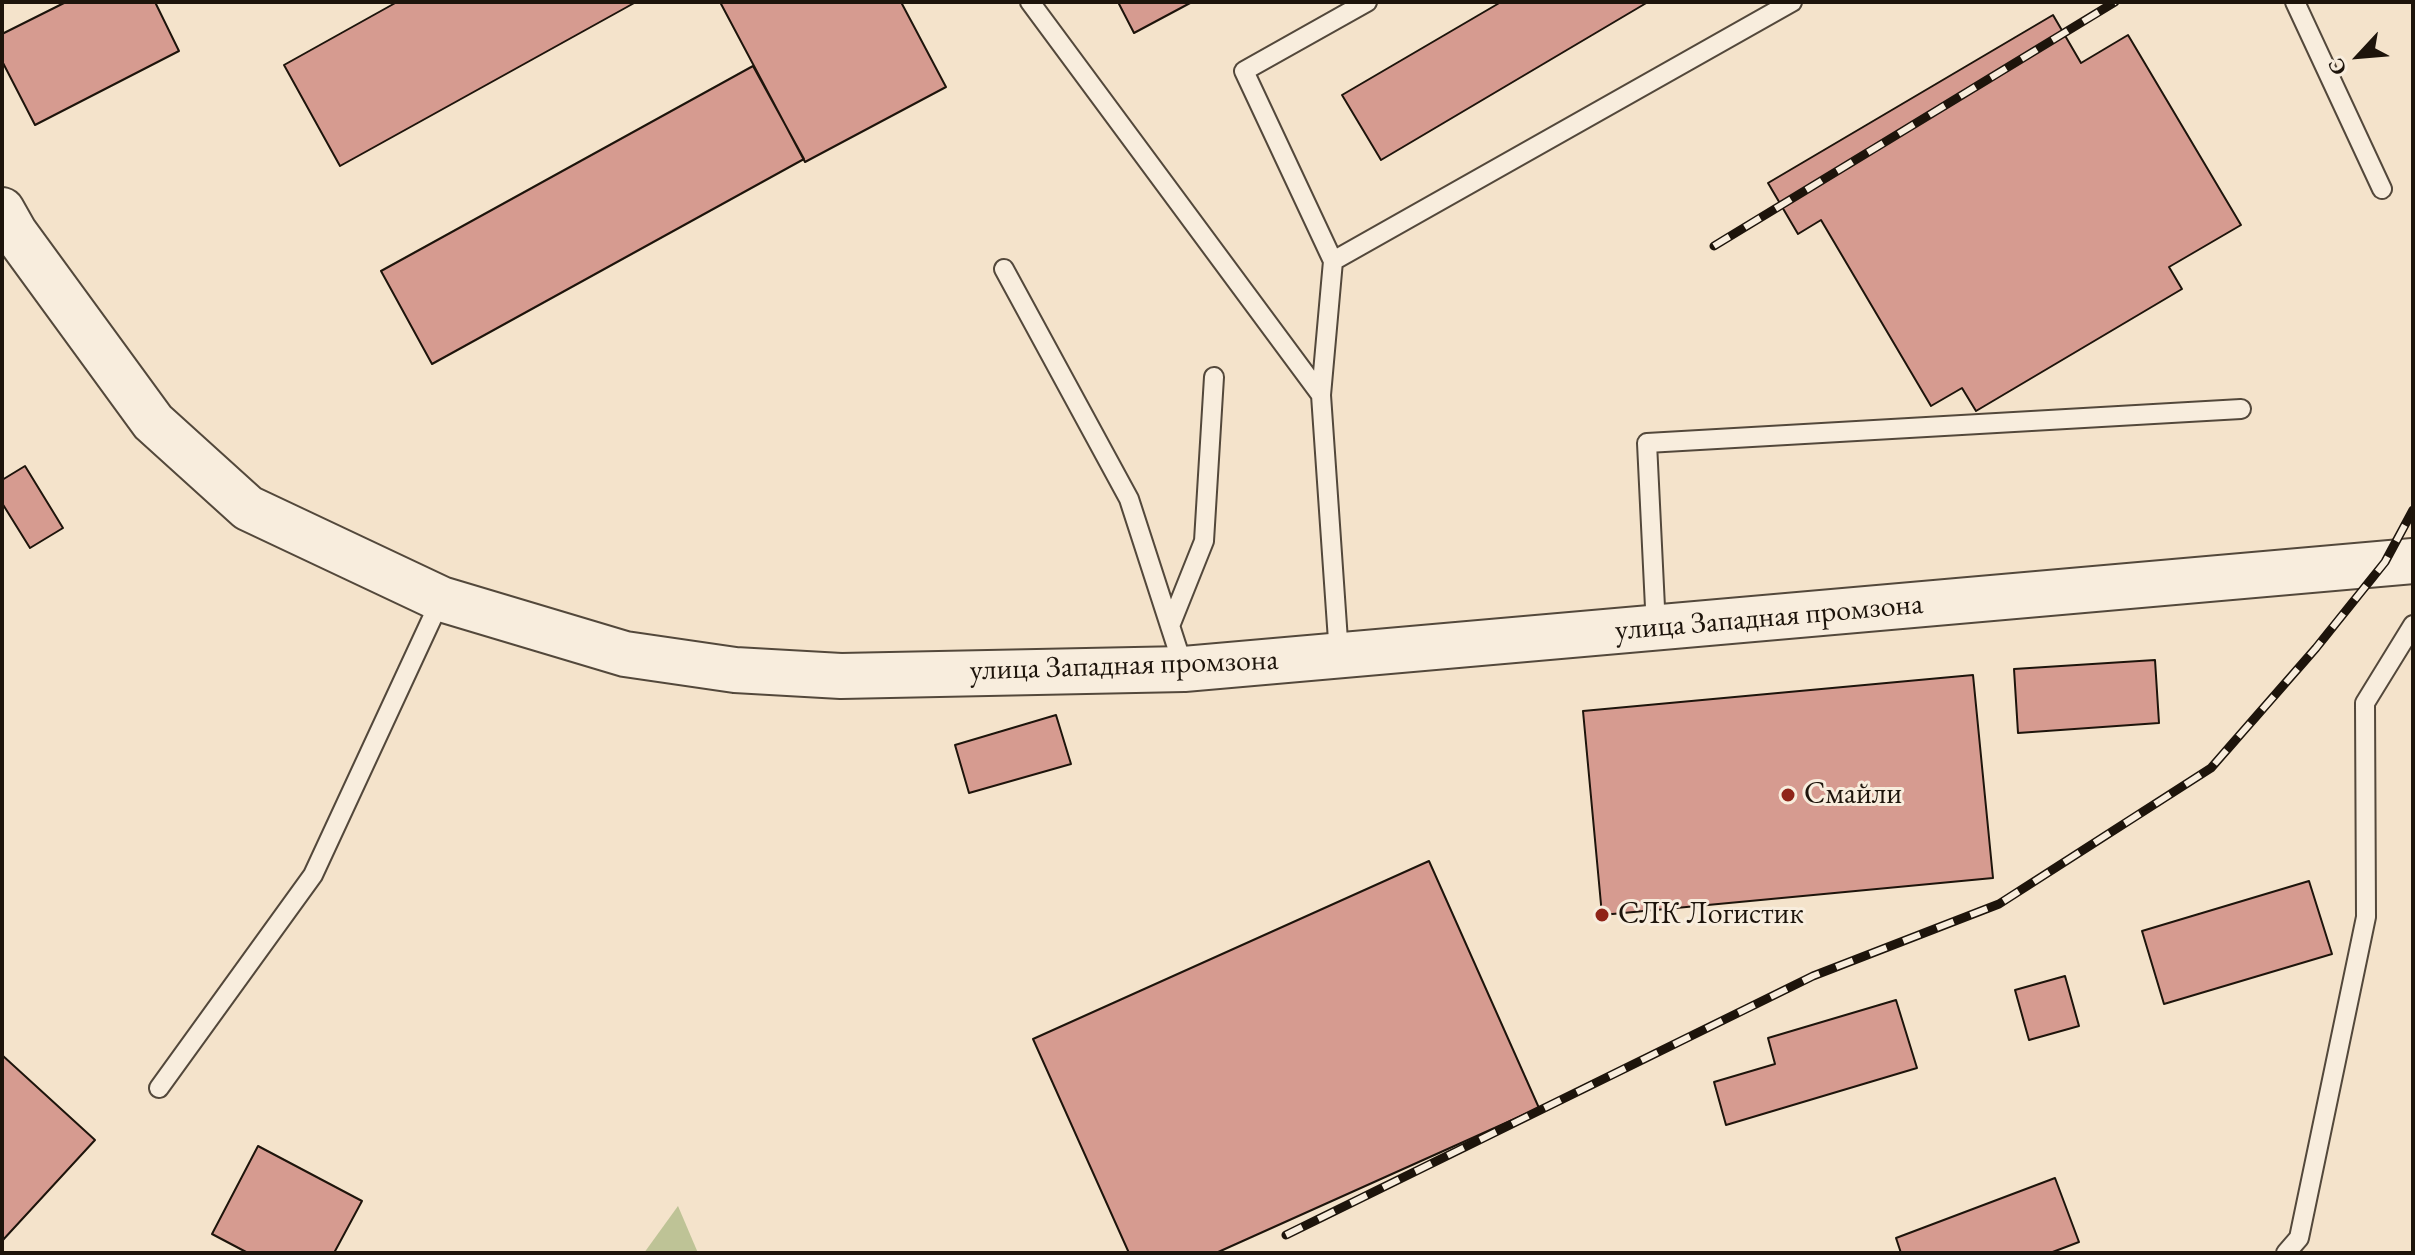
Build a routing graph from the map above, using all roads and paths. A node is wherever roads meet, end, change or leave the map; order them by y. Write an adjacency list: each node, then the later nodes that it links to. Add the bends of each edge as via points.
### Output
1 (1030, 2): 10 (lane)
2 (1367, 2): 7 (lane, via 1244,71)
3 (1792, 2): 7 (lane)
4 (2295, 2): 5 (lane)
5 (2382, 189)
6 (2, 210): 13 (street, улица Западная промзона, via 153,422 248,508)
7 (1333, 261): 10 (lane)
8 (1004, 269): 15 (lane, via 1129,499)
9 (1214, 377): 15 (lane, via 1204,541)
10 (1321, 395): 17 (lane)
11 (2241, 409): 16 (lane, via 1647,443)
12 (2413, 561): 16 (street, улица Западная промзона)
13 (441, 599): 18 (street, улица Западная промзона, via 625,654 735,670 841,676); 19 (lane, via 313,875)
14 (2413, 625): 20 (lane, via 2365,703 2366,917 2299,1238)
15 (1170, 626): 18 (lane)
16 (1656, 628): 17 (street, улица Западная промзона)
17 (1339, 655): 18 (street, улица Западная промзона)
18 (1184, 669)
19 (159, 1088)
20 (2286, 1253)

